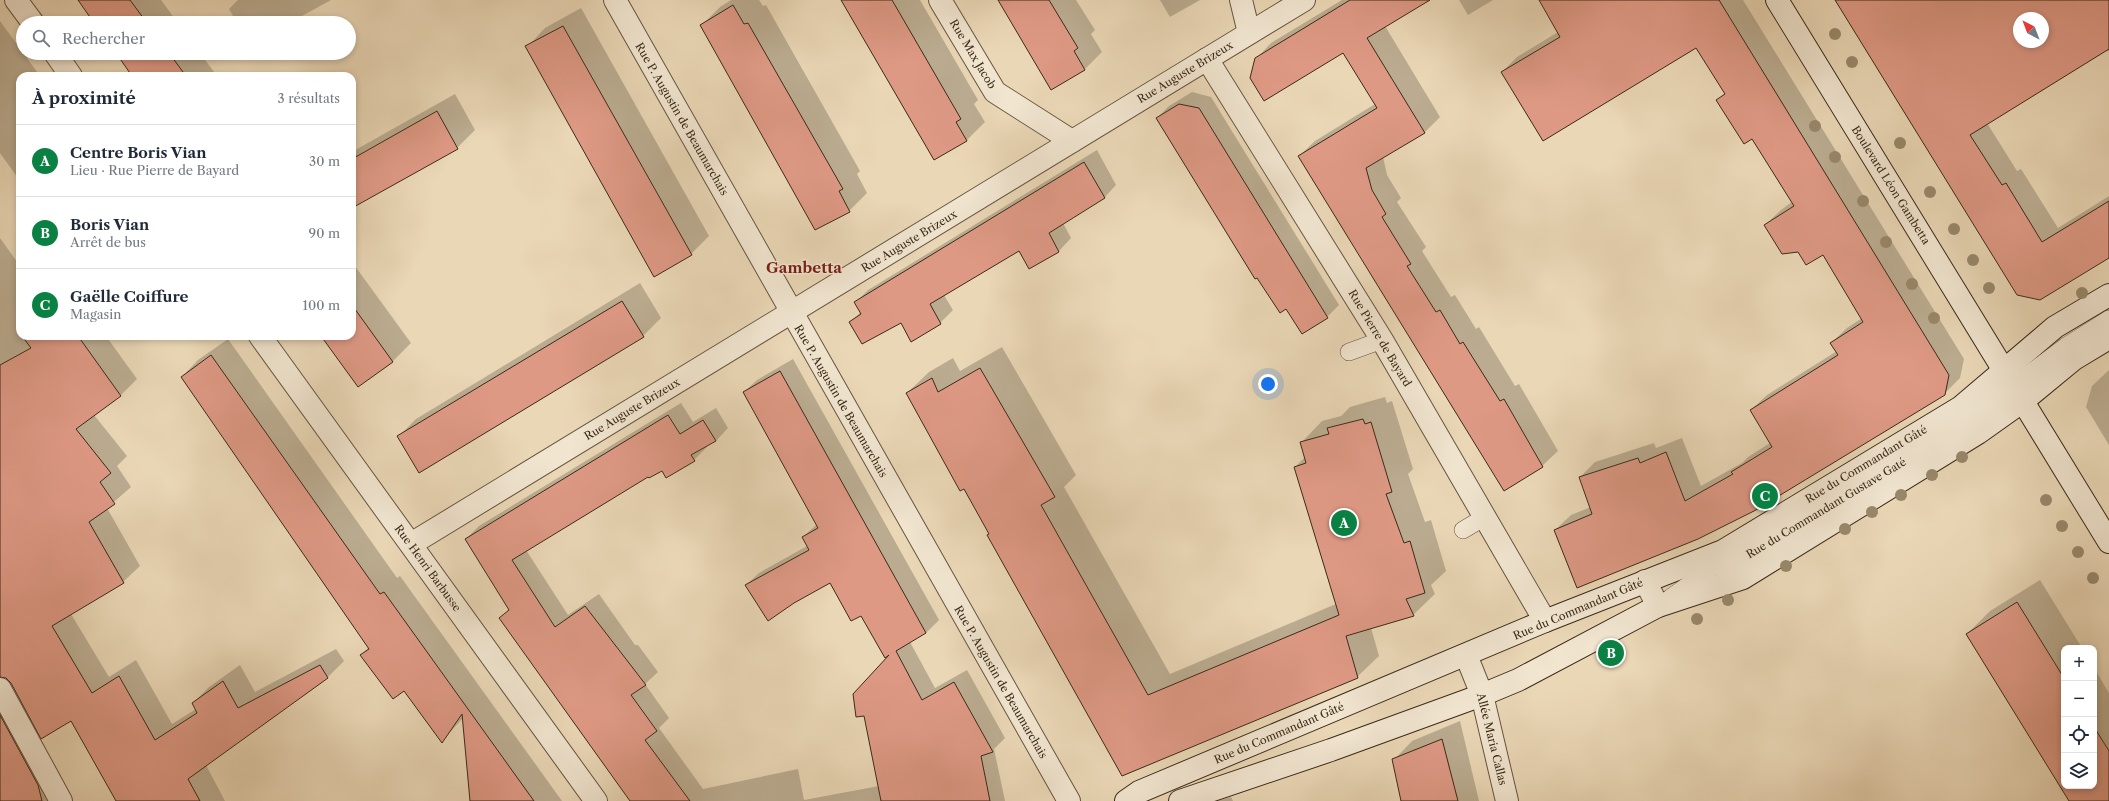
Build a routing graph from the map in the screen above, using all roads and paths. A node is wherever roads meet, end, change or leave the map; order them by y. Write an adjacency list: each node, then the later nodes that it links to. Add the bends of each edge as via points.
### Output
1 (16, 0): 7 (street)
2 (615, 0): 14 (street, Rue P. Augustin de Beaumarchais)
3 (940, 0): 12 (street, Rue Max Jacob, via 995,92)
4 (1241, 0): 8 (street)
5 (1304, 0): 8 (street, Rue Auguste Brizeux)
6 (1777, 0): 20 (street, Boulevard Léon Gambetta)
7 (27, 16)
8 (1249, 33): 9 (street, Rue Auguste Brizeux)
9 (1207, 59): 12 (street, Rue Auguste Brizeux); 18 (street, Rue Pierre de Bayard)
10 (60, 60): 11 (street)
11 (68, 72)
12 (1072, 141): 14 (street, Rue Auguste Brizeux)
13 (2109, 295): 20 (street, via 2055,327)
14 (792, 312): 24 (street, Rue Auguste Brizeux); 33 (street, Rue P. Augustin de Beaumarchais)
15 (2109, 319): 20 (lane, via 2066,346)
16 (2109, 338): 20 (street, via 2074,359)
17 (263, 340): 24 (street, Rue Henri Barbusse)
18 (1382, 340): 19 (lane); 21 (street, Rue Pierre de Bayard)
19 (1350, 352)
20 (2013, 385): 23 (street, Boulevard Léon Gambetta); 25 (street, Rue du Commandant Gâté, via 1961,407 1724,551); 26 (street, via 1978,433 1743,578)
21 (1485, 518): 22 (lane); 27 (street, Rue Pierre de Bayard)
22 (1463, 530)
23 (2109, 542)
24 (411, 544): 32 (street, Rue Henri Barbusse)
25 (1645, 581): 26 (street); 27 (street, Rue du Commandant Gâté)
26 (1658, 606): 30 (street, via 1518,680)
27 (1545, 621): 28 (street, Rue du Commandant Gâté)
28 (1466, 655): 30 (street, Allée Maria Callas); 34 (street, Rue du Commandant Gâté, via 1140,792)
29 (0, 689): 31 (street)
30 (1482, 695): 35 (street); 36 (street, Allée Maria Callas)
31 (61, 801)
32 (596, 801)
33 (1068, 801)
34 (1126, 801)
35 (1180, 801)
36 (1507, 801)

